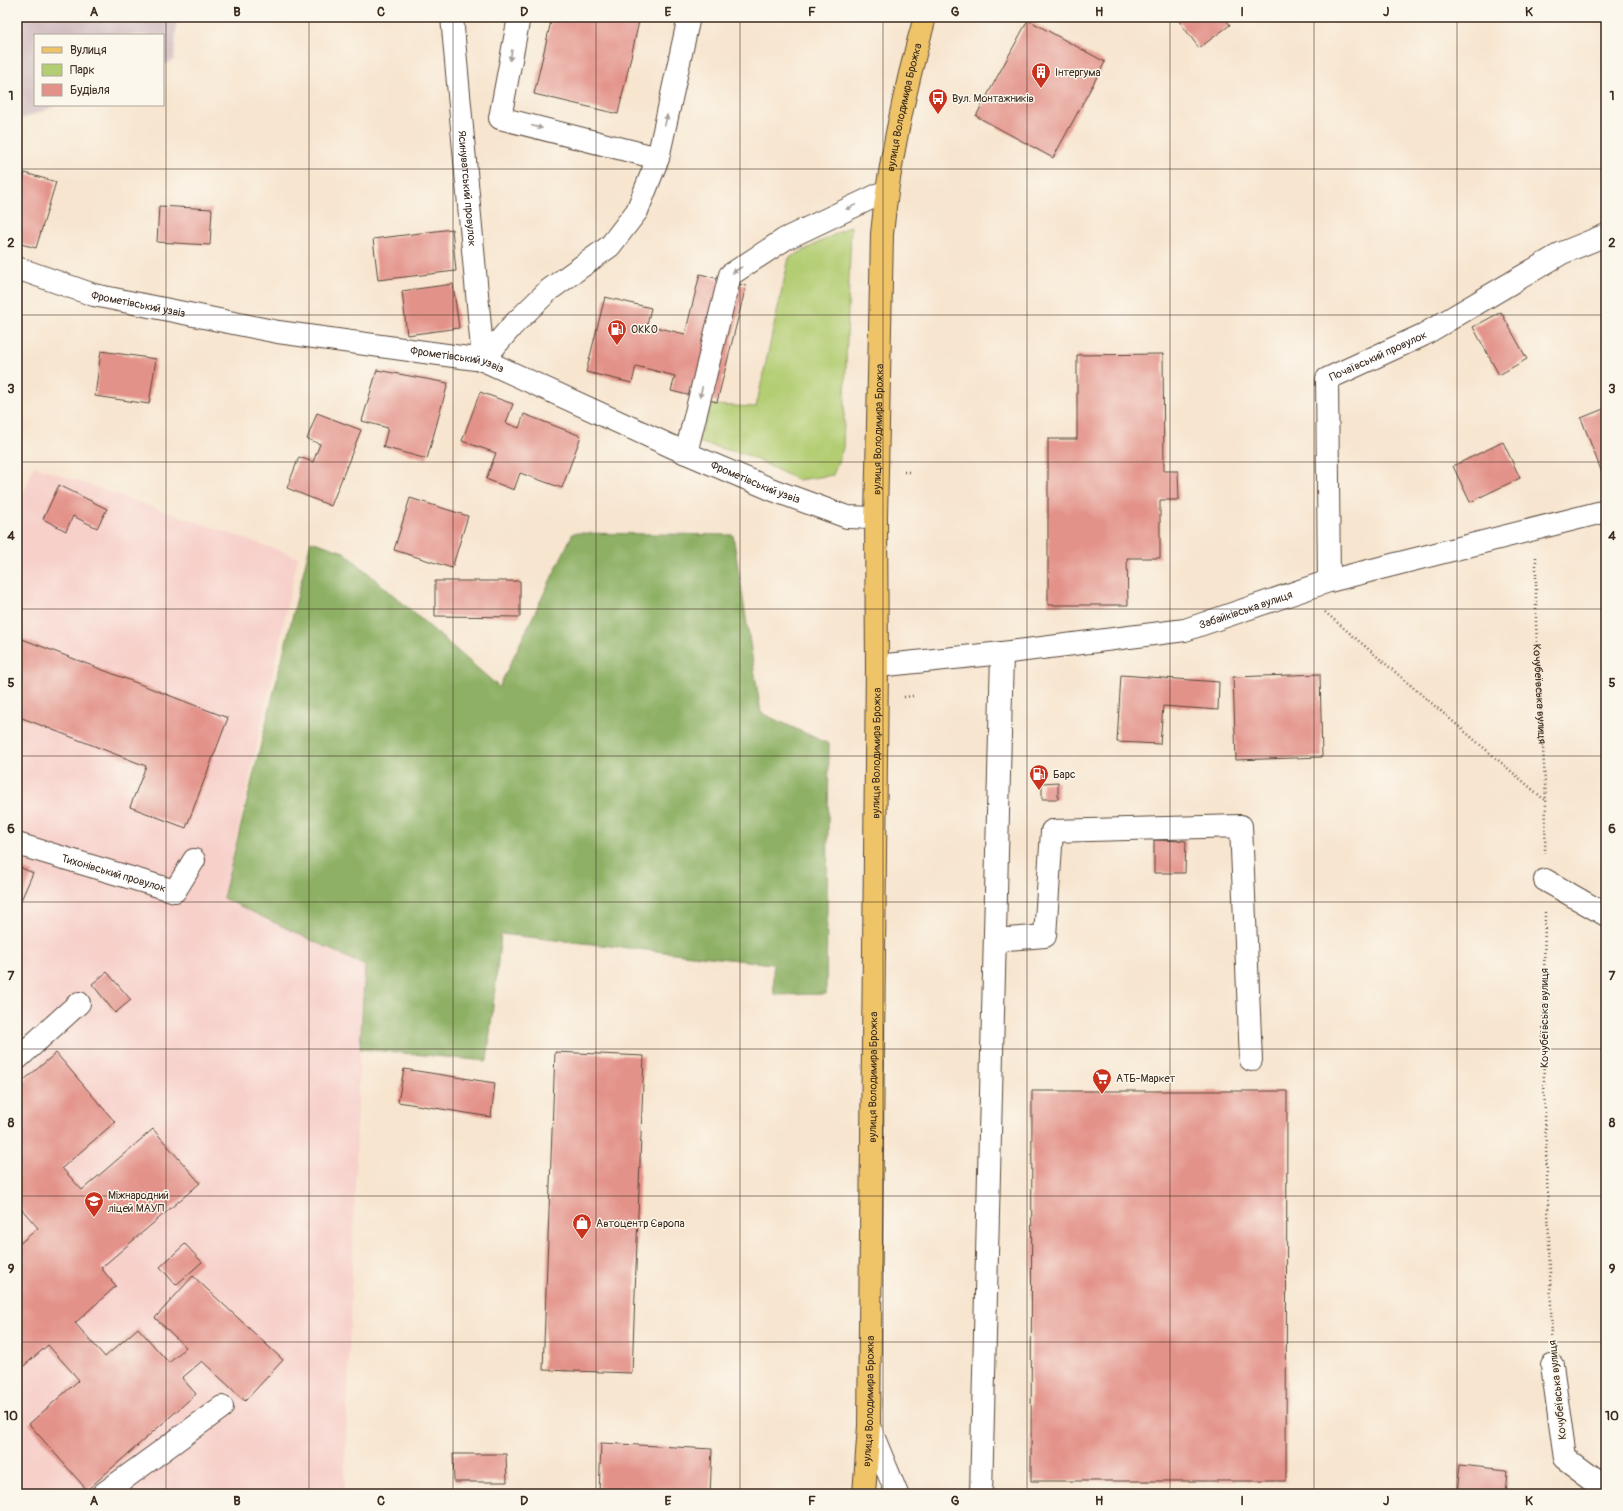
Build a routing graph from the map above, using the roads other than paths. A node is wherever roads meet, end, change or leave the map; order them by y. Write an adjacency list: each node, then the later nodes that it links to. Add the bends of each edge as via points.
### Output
1 (452, 17): 9 (street, Ясинуватський провулок)
2 (520, 17): 5 (street, one-way to 5, via 500,118)
3 (689, 17): 5 (street, one-way to 3)
4 (925, 17): 6 (main road, вулиця Володимира Брожка, via 902,109)
5 (658, 158): 9 (street, via 637,211 610,246 549,290 512,326)
6 (886, 190): 10 (street, one-way to 10, via 785,239 730,275); 12 (main road, вулиця Володимира Брожка, via 882,234)
7 (1606, 234): 13 (street, Почаївський провулок, via 1562,253 1423,335 1327,379)
8 (17, 268): 9 (street, Фрометівський узвіз, via 94,295 247,326)
9 (483, 360): 10 (street, Фрометівський узвіз)
10 (686, 453): 12 (street, Фрометівський узвіз, via 824,510 847,517)
11 (1606, 511): 13 (street, Забайківська вулиця)
12 (876, 518): 15 (main road, вулиця Володимира Брожка)
13 (1329, 581): 14 (street, Забайківська вулиця, via 1185,630)
14 (1002, 653): 15 (street, Забайківська вулиця); 20 (street)
15 (877, 666): 26 (main road, вулиця Володимира Брожка)
16 (17, 844): 17 (street, Тихонівський провулок, via 175,891)
17 (194, 860)
18 (1545, 880): 19 (street)
19 (1606, 916)
20 (995, 940): 23 (street, via 1045,936 1052,831 1241,826); 31 (street)
21 (78, 1003): 22 (street)
22 (17, 1059)
23 (1252, 1060)
24 (1552, 1365): 27 (street, Кочубеївська вулиця, via 1565,1458 1596,1481)
25 (222, 1407): 28 (street)
26 (869, 1426): 29 (main road, вулиця Володимира Брожка); 30 (street)
27 (1606, 1485)
28 (102, 1494)
29 (864, 1494)
30 (897, 1494)
31 (981, 1494)

